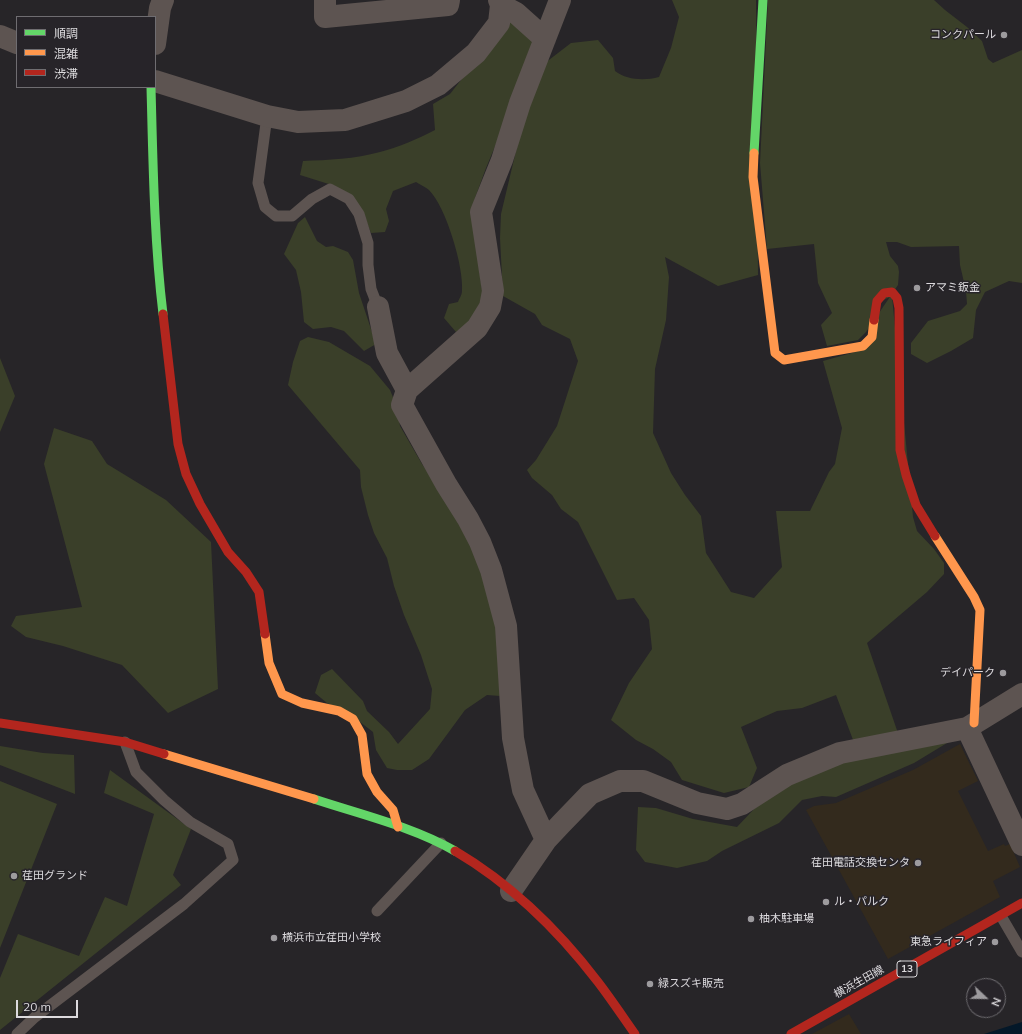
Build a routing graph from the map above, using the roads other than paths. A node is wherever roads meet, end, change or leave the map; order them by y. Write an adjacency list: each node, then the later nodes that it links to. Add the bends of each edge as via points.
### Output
1 (163, 0): 8 (street)
2 (325, 0): 3 (street, via 325,17 448,5)
3 (449, 0)
4 (560, 0): 9 (street)
5 (763, 0): 18 (street, via 752,177 776,353 784,360 863,346 872,337 877,302 884,293 892,292 897,298 900,450 906,475 916,505 980,610)
6 (500, 2): 9 (street); 13 (street, via 498,23 476,53 438,85 412,98 346,120 298,122)
7 (0, 36): 10 (street)
8 (156, 37)
9 (545, 39): 15 (street, via 481,212 494,291 490,306 477,328)
10 (16, 43)
11 (156, 81): 13 (street)
12 (151, 88): 20 (street, via 153,184 159,278 178,444 186,474 228,552 259,592 269,663 282,694 302,703 338,711 353,719 362,735 367,774 377,792 393,810)
13 (267, 116): 14 (lane, via 258,183 265,207 276,216 292,216 312,199 330,189 349,199 359,214 368,243 371,289)
14 (378, 308): 15 (street, via 388,353)
15 (407, 390): 21 (street, via 402,405 468,519 491,570 506,626 512,738 523,790)
16 (1022, 694): 18 (street)
17 (0, 723): 19 (street)
18 (970, 726): 21 (street, via 840,753 787,775 742,804 727,809 697,803 643,781 620,781 590,794); 23 (street)
19 (125, 742): 20 (street); 29 (lane, via 136,772 190,822 228,844 233,860 184,904 35,1017)
20 (398, 827): 22 (street)
21 (546, 840): 24 (street)
22 (441, 843): 24 (street, via 472,861); 26 (lane)
23 (1022, 845)
24 (511, 891): 30 (street, via 562,939 598,982)
25 (1022, 903): 27 (street, 横浜生田線 / 13)
26 (377, 911)
27 (1001, 916): 28 (lane); 31 (street, 横浜生田線 / 13)
28 (1022, 952)
29 (17, 1034)
30 (635, 1034)
31 (791, 1034)

